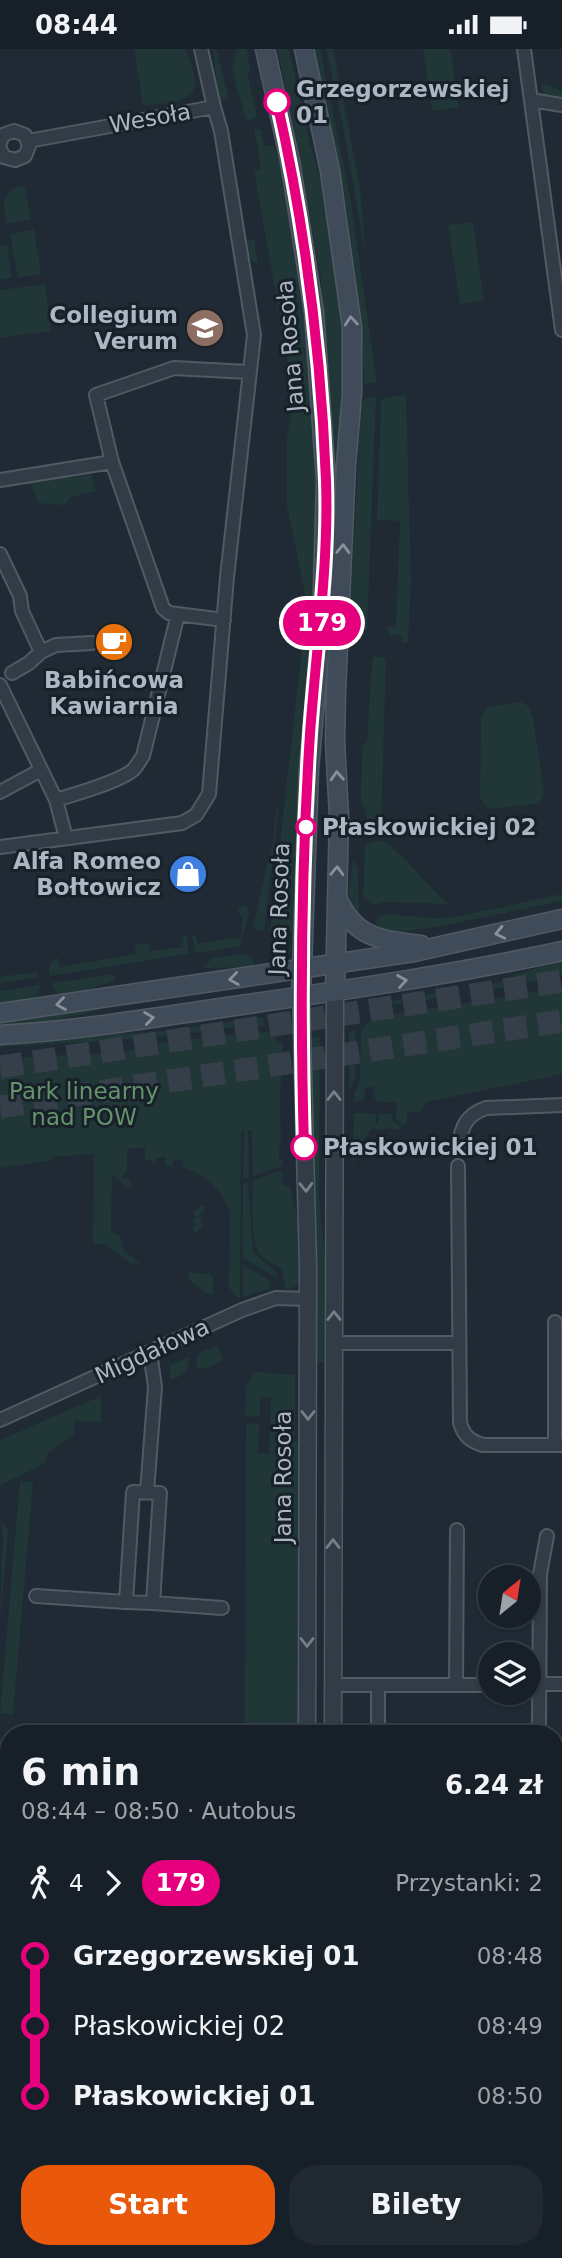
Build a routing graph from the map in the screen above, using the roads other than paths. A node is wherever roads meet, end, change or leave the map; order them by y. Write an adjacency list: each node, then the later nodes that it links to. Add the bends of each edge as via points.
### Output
1 (201, 49): 7 (street, Wesoła)
2 (265, 49): 31 (main road, Jana Rosoła, via 290,161 314,312 326,481)
3 (304, 49): 26 (main road, one-way to 3, via 336,690 352,327 330,171)
4 (524, 49): 5 (street)
5 (531, 100): 6 (street); 10 (street)
6 (562, 105)
7 (214, 107): 9 (street, Wesoła); 11 (street, via 254,335)
8 (1, 140): 9 (street, Wesoła, via 14,131); 9 (street, Wesoła, via 4,157 9,159 20,159 28,151)
9 (28, 141)
10 (562, 330)
11 (248, 373): 12 (street, via 174,368 96,395); 16 (street)
12 (112, 462): 13 (street); 15 (street, via 163,608)
13 (0, 480)
14 (0, 554): 18 (street)
15 (178, 614): 16 (street); 23 (street, via 143,756 133,770)
16 (224, 620): 24 (street, via 210,786 202,809 182,823)
17 (92, 643): 18 (street, via 56,645)
18 (41, 652): 19 (street)
19 (12, 673)
20 (0, 685): 21 (street)
21 (41, 770): 22 (street); 23 (street)
22 (0, 792)
23 (56, 800): 24 (street)
24 (66, 838): 25 (street)
25 (0, 847)
26 (336, 897): 28 (main road, via 350,921 373,937); 30 (main road)
27 (562, 919): 28 (main road, one-way to 28)
28 (438, 947): 30 (main road)
29 (562, 951): 32 (main road, one-way to 29)
30 (335, 965): 31 (main road); 32 (main road)
31 (301, 970): 33 (main road, Jana Rosoła); 34 (main road, one-way to 34)
32 (335, 992): 33 (main road); 41 (street, one-way to 32)
33 (301, 996): 35 (main road, one-way to 33); 39 (street, Jana Rosoła, one-way to 39)
34 (0, 1013)
35 (0, 1035)
36 (562, 1105): 37 (street, via 477,1111 466,1120)
37 (458, 1146)
38 (458, 1165): 42 (street)
39 (308, 1299): 43 (street, Migdałowa, via 264,1301); 61 (street, Jana Rosoła, one-way to 61)
40 (555, 1322): 45 (street)
41 (334, 1343): 42 (street); 56 (street, one-way to 41)
42 (458, 1343): 45 (street, via 460,1423 466,1437 483,1445)
43 (150, 1353): 44 (street, Migdałowa); 46 (street, via 155,1387)
44 (0, 1420)
45 (559, 1445)
46 (147, 1492): 50 (street, via 133,1492); 51 (street, via 160,1493)
47 (457, 1530): 58 (street)
48 (547, 1536): 53 (street)
49 (36, 1597): 50 (street)
50 (126, 1602): 51 (street)
51 (153, 1603): 52 (street)
52 (222, 1608)
53 (536, 1642)
54 (541, 1684): 55 (street)
55 (562, 1684)
56 (333, 1685): 57 (street); 62 (street)
57 (378, 1685): 58 (street); 63 (street)
58 (456, 1685): 59 (street)
59 (478, 1685)
60 (536, 1705): 64 (street)
61 (307, 1725)
62 (333, 1725)
63 (378, 1725)
64 (538, 1725)

